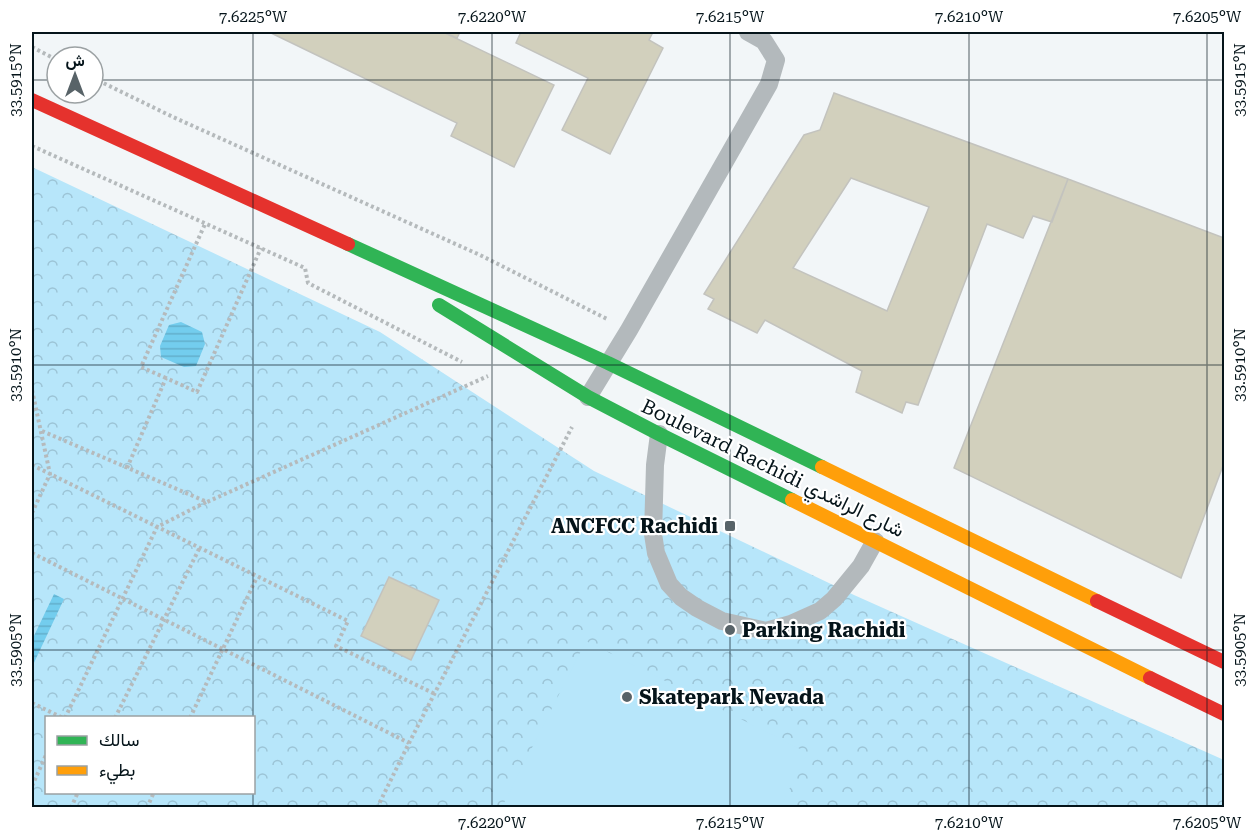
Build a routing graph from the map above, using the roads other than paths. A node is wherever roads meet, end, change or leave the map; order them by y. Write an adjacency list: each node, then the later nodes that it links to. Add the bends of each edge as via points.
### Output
1 (748, 32): 6 (lane, via 764,41 776,60 769,84)
2 (32, 100): 3 (street, Boulevard Rachidi شارع الراشدي)
3 (317, 231): 4 (street, Boulevard Rachidi شارع الراشدي); 6 (street, Boulevard Rachidi شارع الراشدي)
4 (408, 286)
5 (428, 298): 7 (street, Boulevard Rachidi شارع الراشدي)
6 (608, 363): 7 (lane); 10 (street, Boulevard Rachidi شارع الراشدي)
7 (588, 397): 8 (street, Boulevard Rachidi شارع الراشدي)
8 (659, 434): 9 (street, Boulevard Rachidi شارع الراشدي); 9 (lane, via 654,465 656,553 669,584 681,597 722,621 766,631 820,611 861,566)
9 (875, 541): 11 (street, Boulevard Rachidi شارع الراشدي)
10 (1224, 662)
11 (1224, 714)

